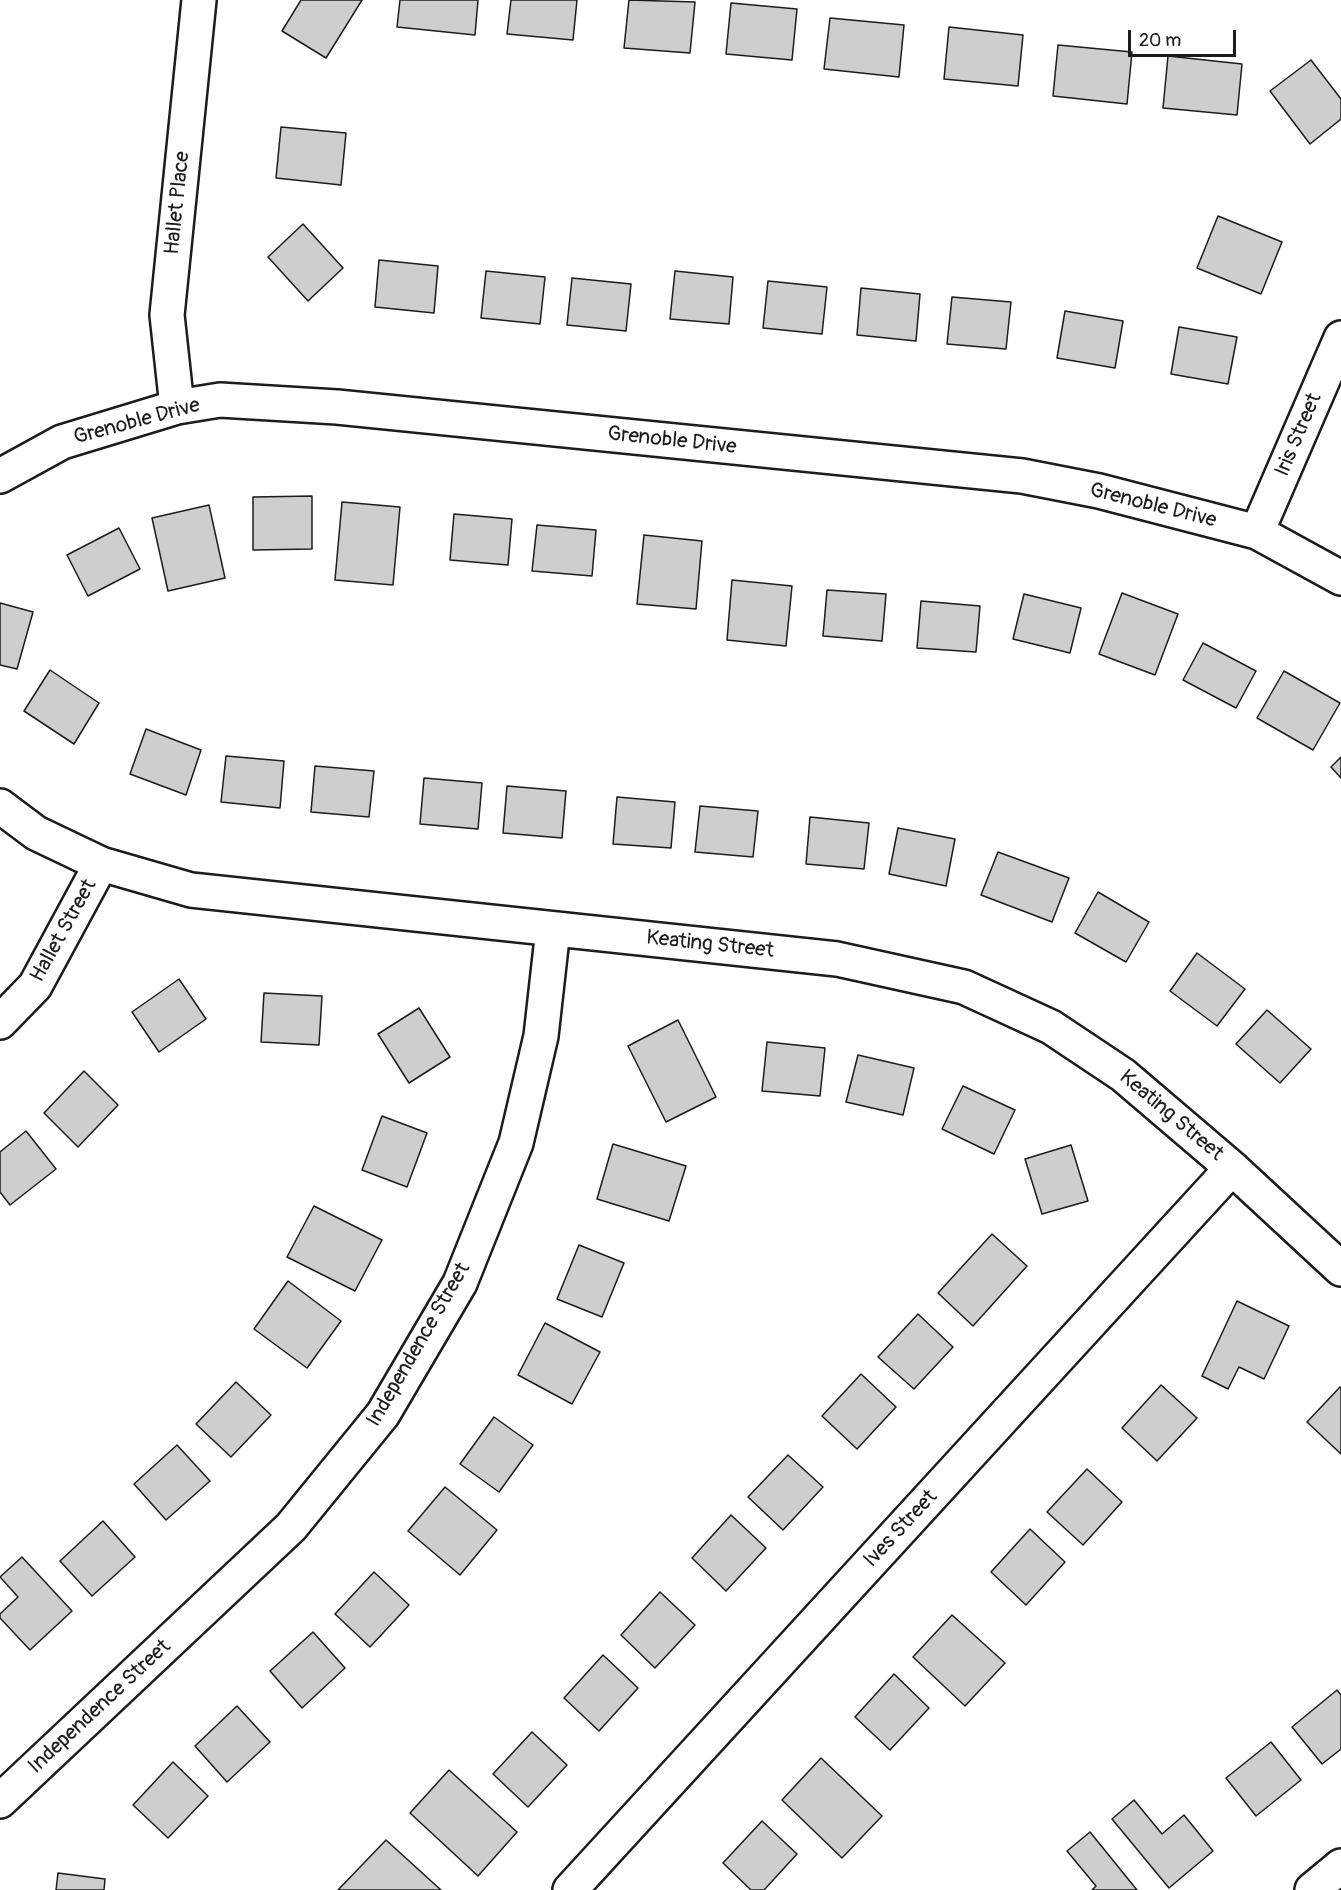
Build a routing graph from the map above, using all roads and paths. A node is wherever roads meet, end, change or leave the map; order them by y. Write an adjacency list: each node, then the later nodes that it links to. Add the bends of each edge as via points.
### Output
1 (199, 0): 3 (street, Hallet Place, via 167,315)
2 (1341, 338): 5 (street, Iris Street)
3 (177, 406): 4 (street, Grenoble Drive, via 62,442); 5 (street, Grenoble Drive, via 220,400 337,407 1022,476 1099,491)
4 (0, 476)
5 (1257, 532): 6 (street, Grenoble Drive)
6 (1341, 578)
7 (0, 806): 8 (street, Keating Street, via 36,833)
8 (101, 864): 9 (street, Keating Street, via 191,890); 10 (street, Hallet Street, via 35,986)
9 (553, 928): 11 (street, Keating Street, via 837,959 964,987 1051,1027 1123,1075); 13 (street, Independence Street, via 541,1035 516,1143 460,1283 383,1414 291,1527)
10 (0, 1022)
11 (1232, 1168): 12 (street, Keating Street); 15 (street, Ives Street)
12 (1341, 1269)
13 (0, 1801)
14 (1341, 1866): 16 (street)
15 (570, 1890)
16 (1312, 1890)

